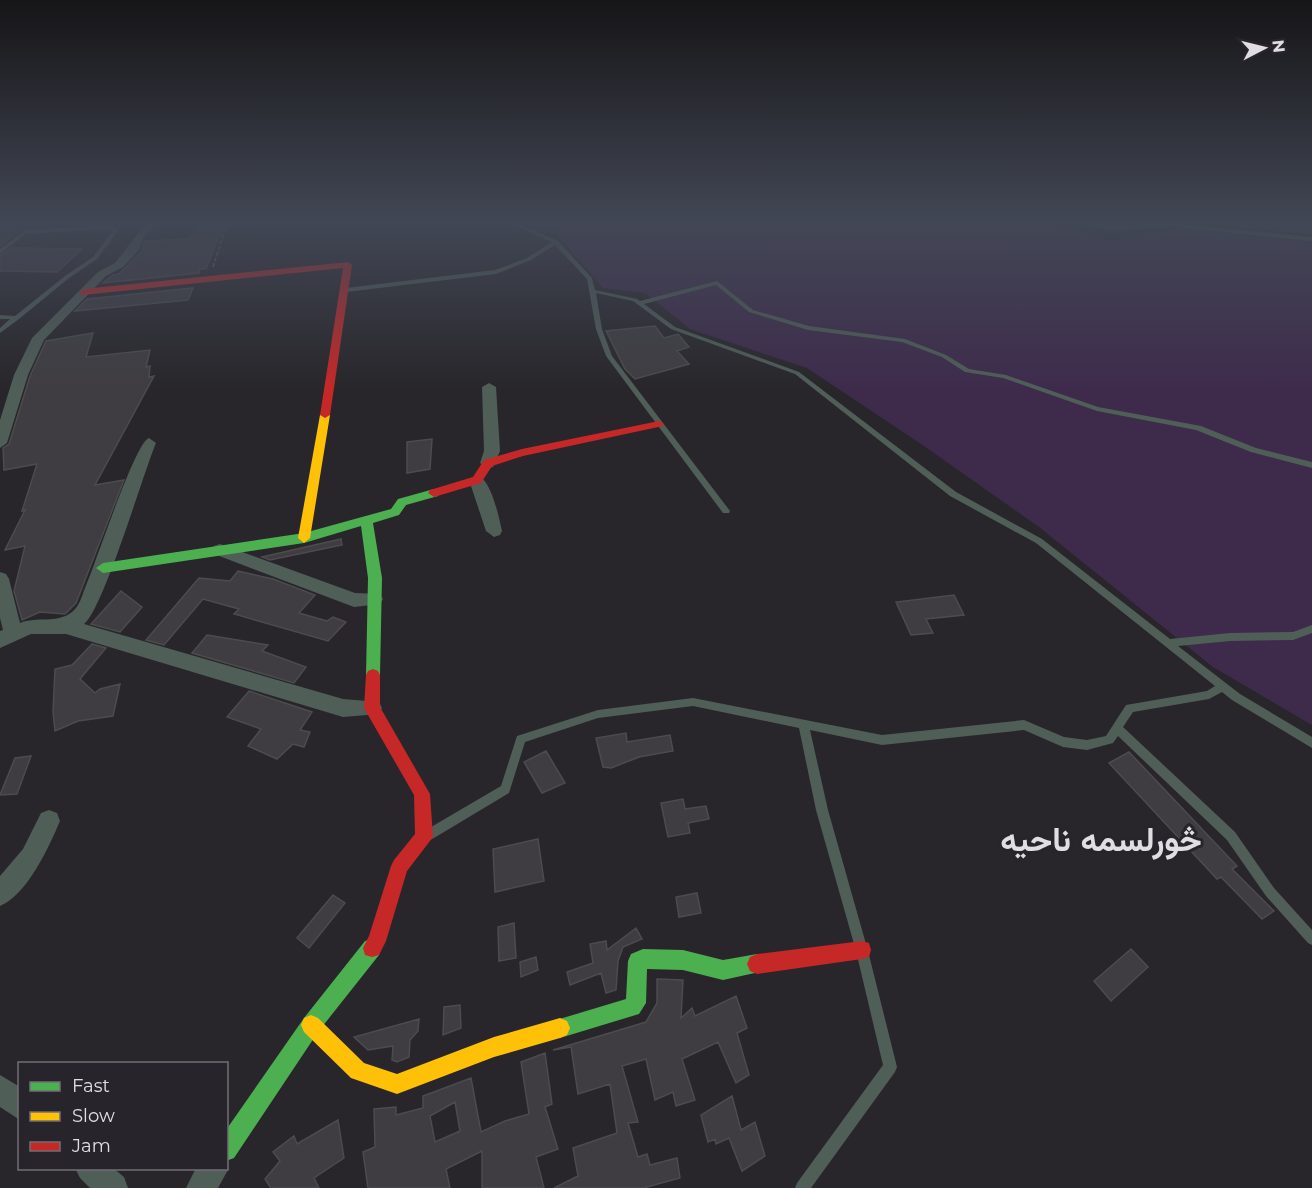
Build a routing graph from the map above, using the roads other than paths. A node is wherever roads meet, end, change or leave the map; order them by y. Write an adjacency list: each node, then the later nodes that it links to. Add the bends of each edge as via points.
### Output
1 (65, 278): 12 (lane)
2 (97, 278): 9 (street)
3 (198, 278): 9 (street)
4 (346, 278): 7 (street)
5 (442, 278): 7 (lane)
6 (589, 278): 8 (lane)
7 (346, 290): 24 (street)
8 (593, 291): 10 (lane); 15 (lane, via 599,328 609,356)
9 (83, 292): 16 (street, via 38,338 21,375)
10 (639, 303): 19 (lane, via 717,283 751,311 808,328 903,340 944,356 967,371 1004,376 1097,409 1198,428 1254,450); 32 (lane, via 673,328 797,374 953,494 1039,542)
11 (0, 317): 12 (lane)
12 (17, 318): 13 (lane)
13 (0, 331)
14 (489, 387): 18 (street, via 492,451)
15 (659, 424): 18 (street); 21 (lane)
16 (0, 443)
17 (149, 443): 26 (street)
18 (488, 463): 20 (street)
19 (1312, 465)
20 (477, 480): 22 (street, via 402,502 395,512); 23 (street)
21 (726, 511)
22 (366, 519): 24 (street); 28 (street, via 375,578)
23 (494, 531)
24 (303, 538): 25 (street)
25 (220, 550): 26 (street); 28 (street, via 354,600)
26 (103, 568): 29 (street, via 82,615)
27 (0, 579): 31 (street)
28 (374, 599): 34 (street)
29 (66, 626): 31 (street, via 30,627); 34 (street, via 343,708)
30 (1312, 628): 32 (lane, via 1293,636)
31 (7, 637)
32 (1169, 643): 33 (lane)
33 (1223, 686): 36 (lane, via 1209,695 1130,708); 37 (lane)
34 (372, 708): 39 (street, via 422,794)
35 (804, 724): 36 (lane, via 882,740 1024,724 1063,742 1087,744 1108,740); 39 (lane, via 693,702 598,714 521,739 505,789); 42 (lane, via 825,825)
36 (1117, 728): 41 (lane, via 1231,836 1270,892)
37 (1312, 743)
38 (49, 821): 40 (street, via 31,857)
39 (424, 837): 43 (street, via 400,866 377,941)
40 (0, 894)
41 (1312, 939)
42 (862, 950): 43 (street, via 723,970 683,960 643,958 638,961 636,1003 632,1007 494,1047 397,1084 358,1071); 51 (lane, via 890,1067)
43 (311, 1025): 46 (street)
44 (0, 1089): 45 (street)
45 (18, 1104)
46 (228, 1147)
47 (92, 1170): 49 (street)
48 (213, 1170): 50 (street)
49 (113, 1188)
50 (201, 1188)
51 (802, 1188)

